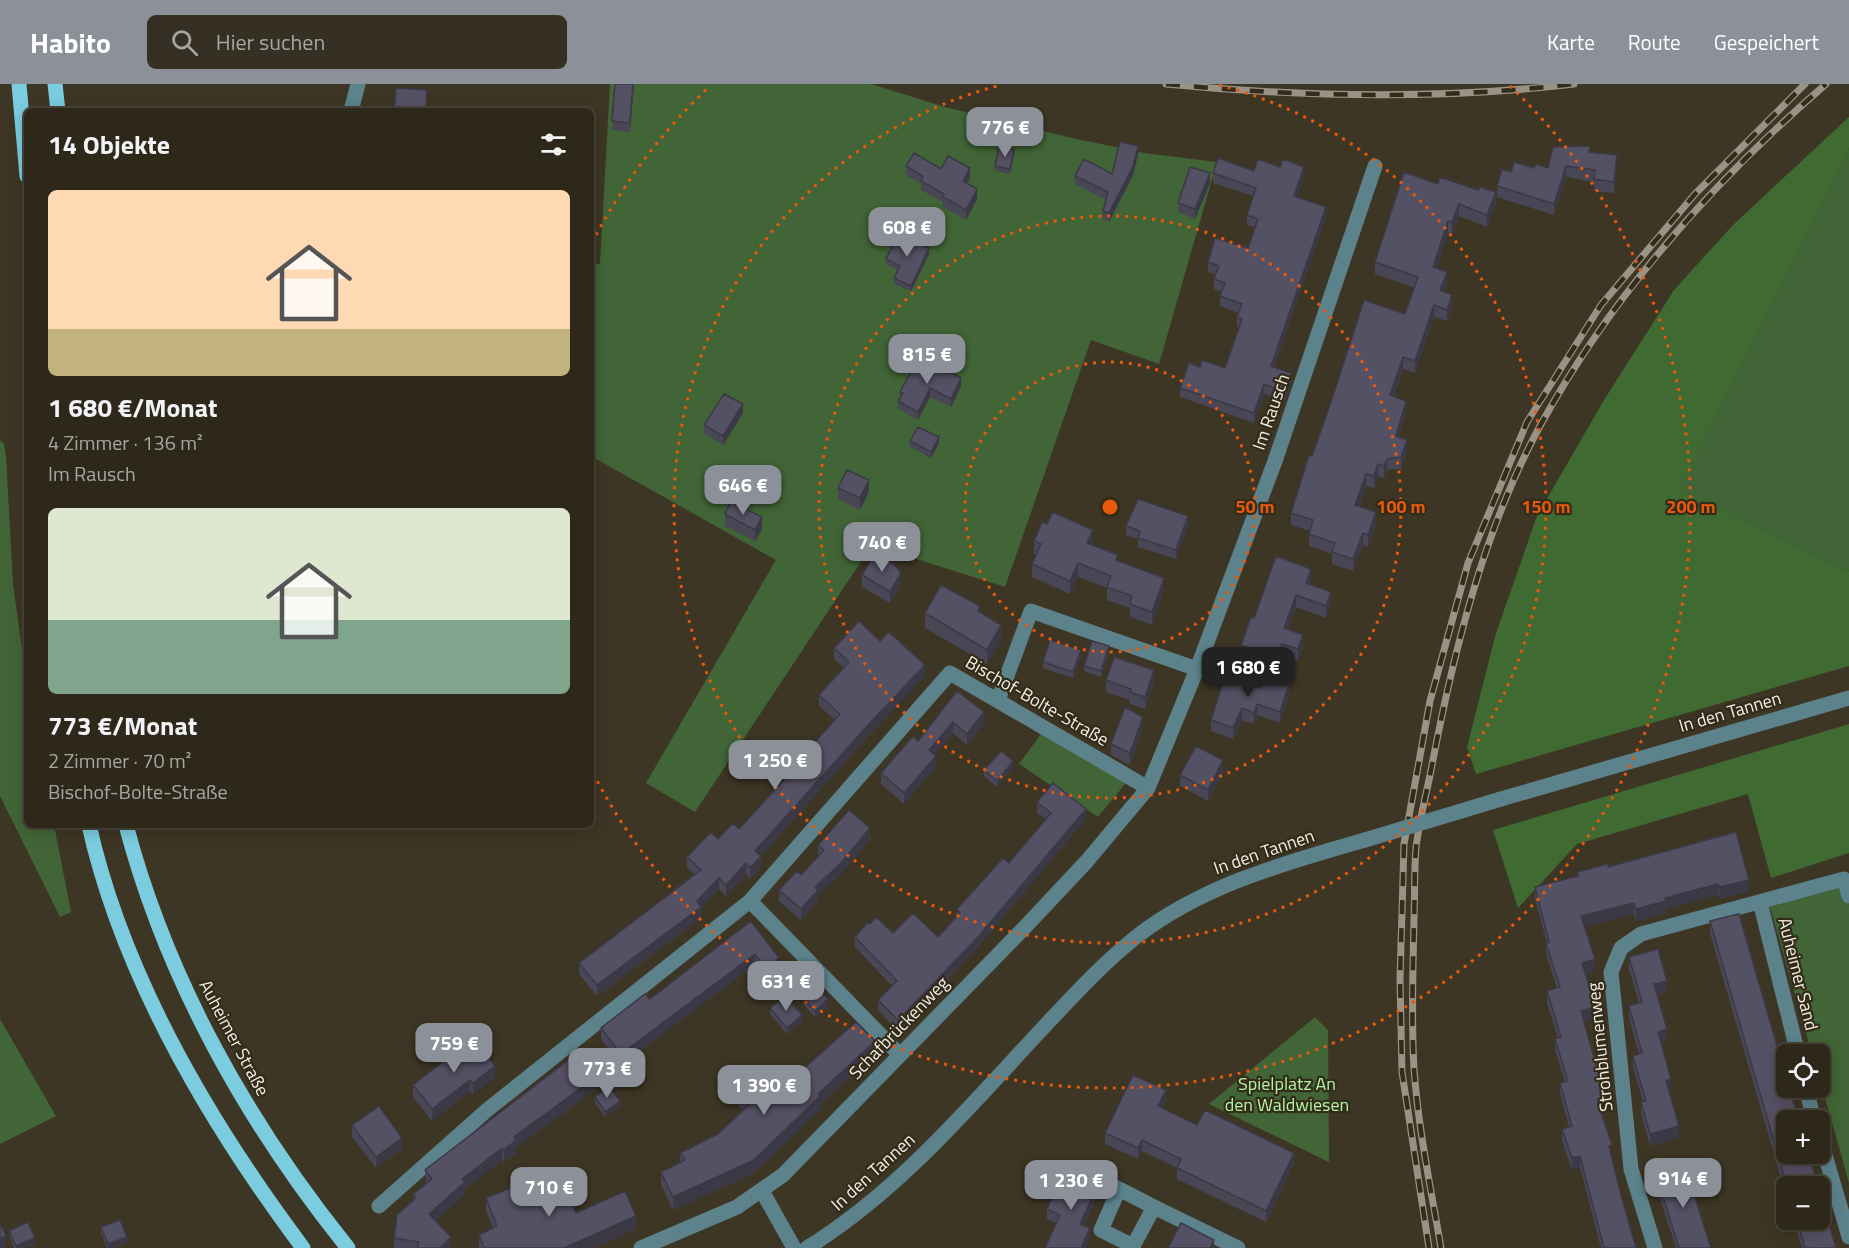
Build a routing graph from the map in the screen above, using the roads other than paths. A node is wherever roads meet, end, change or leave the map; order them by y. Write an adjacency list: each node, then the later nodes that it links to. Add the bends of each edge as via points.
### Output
1 (19, 84): 6 (main road)
2 (55, 84): 4 (main road)
3 (358, 84): 5 (street)
4 (58, 108)
5 (352, 108)
6 (24, 142)
7 (1375, 166): 8 (street, Im Rausch, via 1275,461)
8 (1197, 669): 10 (street, via 1031,611); 11 (street, Im Rausch)
9 (1849, 698): 31 (street, In den Tannen, bridge, via 1246,876 1204,894 1136,937 1076,993 903,1175 852,1220)
10 (998, 700): 11 (street, Bischof-Bolte-Straße); 15 (street, Bischof-Bolte-Straße, via 950,674)
11 (1148, 788): 18 (street, Schafbrückenweg, via 1087,861)
12 (90, 828): 27 (main road, via 114,909 150,998 233,1147)
13 (127, 828): 28 (main road, Auheimer Straße, via 154,914 211,1041 263,1132)
14 (1849, 896): 16 (street, Strohblumenweg, via 1844,879)
15 (750, 901): 18 (street); 23 (street, Bischof-Bolte-Straße, via 487,1110)
16 (1760, 902): 17 (street, Auheimer Sand); 33 (street, Strohblumenweg, via 1641,934 1621,948 1611,972 1631,1169)
17 (1796, 1044)
18 (900, 1055): 22 (street, Schafbrückenweg, via 809,1150)
19 (1828, 1164): 25 (street)
20 (1083, 1172): 21 (street)
21 (1119, 1190): 24 (street); 26 (street, via 1101,1230)
22 (762, 1191): 29 (street, Schafbrückenweg, via 729,1210); 30 (street)
23 (379, 1206)
24 (1154, 1207): 26 (street, via 1133,1246); 32 (street)
25 (1849, 1237)
26 (1116, 1243)
27 (303, 1248)
28 (348, 1248)
29 (641, 1248)
30 (794, 1248)
31 (807, 1248)
32 (1238, 1248)
33 (1654, 1248)

